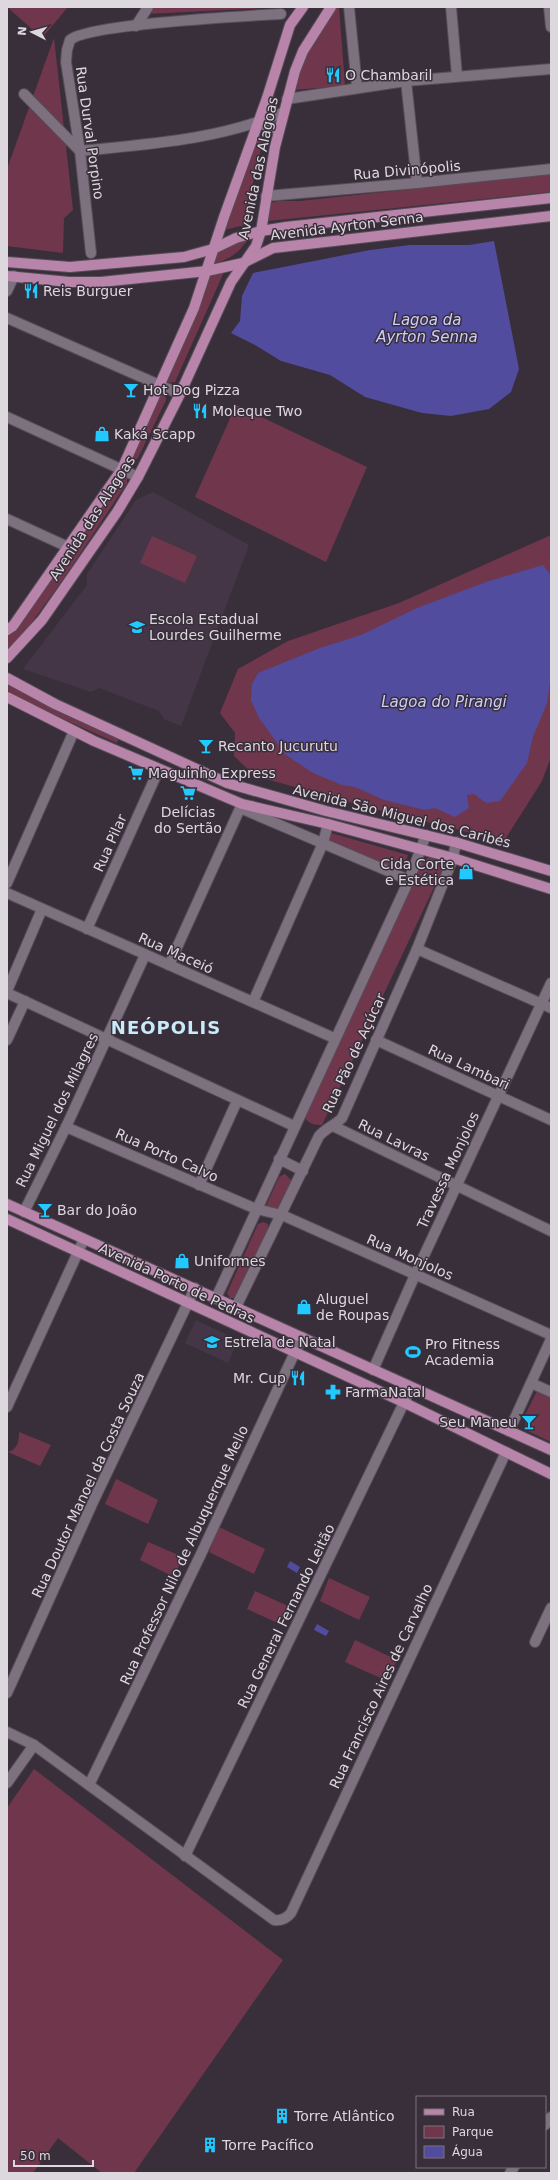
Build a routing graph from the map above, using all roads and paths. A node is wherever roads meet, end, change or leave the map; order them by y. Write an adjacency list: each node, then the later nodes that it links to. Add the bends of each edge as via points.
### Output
1 (148, 7): 9 (street)
2 (303, 7): 8 (main road, Avenida das Alagoas)
3 (331, 7): 16 (main road, Avenida das Alagoas, via 303,51)
4 (349, 7): 14 (street)
5 (451, 7): 12 (street)
6 (549, 7): 10 (street)
7 (279, 10): 8 (street); 9 (street)
8 (290, 25): 18 (main road, Avenida das Alagoas)
9 (136, 26): 20 (street, Rua Durval Porpino, via 92,32 74,36 70,40 66,54)
10 (551, 27)
11 (551, 70): 12 (street)
12 (457, 76): 13 (street)
13 (406, 80): 14 (street); 22 (street)
14 (357, 87): 16 (street)
15 (24, 94): 20 (street)
16 (287, 99): 17 (main road, Avenida das Alagoas)
17 (284, 112): 18 (street); 19 (main road, Avenida das Alagoas)
18 (258, 123): 19 (street); 20 (street, via 195,138); 27 (main road, Avenida das Alagoas)
19 (280, 130): 23 (main road, Avenida das Alagoas)
20 (80, 151): 28 (street, Rua Durval Porpino)
21 (551, 169): 22 (street, Rua Divinópolis)
22 (417, 183): 23 (street, Rua Divinópolis)
23 (266, 196): 26 (main road, Avenida das Alagoas)
24 (551, 198): 26 (main road, Avenida Ayrton Senna)
25 (551, 216): 30 (main road, Avenida Ayrton Senna, via 274,248)
26 (261, 231): 27 (main road, Avenida Ayrton Senna, via 236,238); 30 (main road, Avenida das Alagoas, via 256,246)
27 (213, 249): 29 (main road, Avenida Ayrton Senna, via 184,257 94,266 63,267); 31 (main road, Avenida das Alagoas)
28 (91, 254)
29 (7, 262)
30 (243, 263): 31 (main road, Avenida Ayrton Senna); 36 (main road, Avenida das Alagoas, via 220,306)
31 (207, 271): 32 (main road, Avenida Ayrton Senna, via 100,282 47,281); 35 (main road, Avenida das Alagoas, via 186,328)
32 (10, 276): 33 (street)
33 (7, 291)
34 (7, 318): 35 (street)
35 (160, 386): 36 (street); 38 (main road, Avenida das Alagoas)
36 (180, 394): 39 (main road, Avenida das Alagoas)
37 (7, 417): 38 (street)
38 (122, 470): 39 (street); 41 (main road, Avenida das Alagoas)
39 (138, 477): 43 (main road, Avenida das Alagoas, via 117,512 42,620)
40 (7, 519): 41 (street)
41 (68, 547): 42 (main road, Avenida das Alagoas)
42 (9, 626)
43 (7, 658)
44 (7, 678): 47 (main road, Avenida São Miguel dos Caribés, via 55,704)
45 (7, 697): 46 (main road, Avenida São Miguel dos Caribés)
46 (74, 731): 48 (main road, Avenida São Miguel dos Caribés); 59 (street)
47 (123, 735): 48 (main road); 52 (main road, Avenida São Miguel dos Caribés, via 227,783 326,811)
48 (116, 751): 49 (main road, Avenida São Miguel dos Caribés)
49 (159, 769): 50 (main road, Avenida São Miguel dos Caribés); 63 (street, Rua Pilar)
50 (241, 806): 51 (main road, Avenida São Miguel dos Caribés); 54 (street, Avenida São Miguel dos Caribés); 66 (street)
51 (328, 824): 54 (street); 55 (main road, Avenida São Miguel dos Caribés)
52 (426, 835): 53 (main road, Avenida São Miguel dos Caribés); 55 (street, Rua Pão de Açúcar)
53 (456, 842): 56 (street, Rua Pão de Açúcar); 57 (main road, Avenida São Miguel dos Caribés)
54 (323, 843): 58 (street, Avenida São Miguel dos Caribés); 70 (street)
55 (422, 850): 56 (main road, Avenida São Miguel dos Caribés); 58 (street, Rua Pão de Açúcar)
56 (453, 858): 60 (main road, Avenida São Miguel dos Caribés); 64 (street, Rua Pão de Açúcar)
57 (551, 871)
58 (409, 880): 72 (street, Rua Pão de Açúcar)
59 (7, 883)
60 (551, 890)
61 (7, 893): 62 (street, Rua Maceió)
62 (42, 909): 63 (street, Rua Maceió); 68 (street)
63 (87, 929): 65 (street, Rua Maceió)
64 (417, 949): 71 (street); 74 (street, Rua Pão de Açúcar)
65 (145, 955): 66 (street, Rua Maceió); 75 (street, Rua Miguel dos Milagres)
66 (169, 965): 70 (street, Rua Maceió)
67 (551, 983): 71 (street, Travessa Monjolos)
68 (7, 992): 69 (street)
69 (25, 1001): 73 (street); 75 (street)
70 (253, 1002): 72 (street, Rua Maceió)
71 (546, 1006): 76 (street, Travessa Monjolos)
72 (334, 1038): 79 (street, Rua Pão de Açúcar)
73 (7, 1040)
74 (376, 1040): 76 (street, Rua Lambari); 80 (street, Rua Pão de Açúcar, via 342,1118)
75 (106, 1041): 77 (street); 81 (street, Rua Miguel dos Milagres)
76 (499, 1096): 78 (street, Rua Lambari); 85 (street, Travessa Monjolos)
77 (237, 1100): 79 (street); 84 (street)
78 (551, 1120)
79 (294, 1126): 82 (street, Rua Pão de Açúcar)
80 (333, 1126): 83 (street, Rua Pão de Açúcar, via 326,1128 319,1136); 85 (street, Rua Lavras)
81 (66, 1127): 84 (street, Rua Porto Calvo); 88 (street, Rua Miguel dos Milagres)
82 (279, 1159): 83 (street); 87 (street, Rua Pão de Açúcar)
83 (303, 1171): 89 (street, Rua Pão de Açúcar)
84 (199, 1185): 87 (street, Rua Porto Calvo)
85 (456, 1185): 91 (street, Rua Lavras); 94 (street, Travessa Monjolos)
86 (7, 1204): 88 (main road, Avenida Porto de Pedras)
87 (256, 1209): 89 (street, Rua Monjolos); 96 (street, Rua Pão de Açúcar)
88 (24, 1212): 92 (main road, Avenida Porto de Pedras)
89 (282, 1215): 94 (street, Rua Monjolos); 98 (street, Rua Pão de Açúcar)
90 (7, 1219): 93 (main road, Avenida Porto de Pedras)
91 (551, 1230)
92 (84, 1239): 93 (street); 95 (main road, Avenida Porto de Pedras)
93 (78, 1252): 97 (main road, Avenida Porto de Pedras); 108 (street)
94 (415, 1275): 99 (street, Rua Monjolos); 103 (street, Travessa Monjolos)
95 (195, 1288): 96 (main road, Avenida Porto de Pedras); 97 (street, Rua Doutor Manoel da Costa Souza)
96 (216, 1298): 98 (main road, Avenida Porto de Pedras)
97 (189, 1304): 102 (main road, Avenida Porto de Pedras); 115 (street, Rua Doutor Manoel da Costa Souza, via 93,1502)
98 (236, 1307): 100 (main road, Avenida Porto de Pedras)
99 (551, 1335)
100 (302, 1337): 102 (street, Rua Professor Nilo de Albuquerque Mello); 103 (main road, Avenida Porto de Pedras)
101 (551, 1339): 104 (street)
102 (294, 1353): 107 (main road, Avenida Porto de Pedras); 119 (street, Rua Professor Nilo de Albuquerque Mello, via 202,1554)
103 (373, 1370): 105 (main road, Avenida Porto de Pedras)
104 (531, 1383): 106 (street); 109 (street)
105 (411, 1388): 107 (street, Rua General Fernando Leitão); 109 (main road, Avenida Porto de Pedras)
106 (551, 1392)
107 (402, 1402): 111 (main road, Avenida Porto de Pedras); 120 (street, Rua General Fernando Leitão, via 309,1602)
108 (7, 1407)
109 (509, 1431): 110 (main road, Avenida Porto de Pedras)
110 (551, 1450)
111 (506, 1452): 112 (main road, Avenida Porto de Pedras); 120 (street, Rua Francisco Aires de Carvalho, via 291,1913 283,1920 274,1920)
112 (551, 1474)
113 (551, 1608): 114 (street)
114 (535, 1642)
115 (7, 1693)
116 (7, 1732): 117 (street)
117 (34, 1745): 118 (street); 119 (street)
118 (7, 1783)
119 (89, 1785): 120 (street)
120 (185, 1856)

